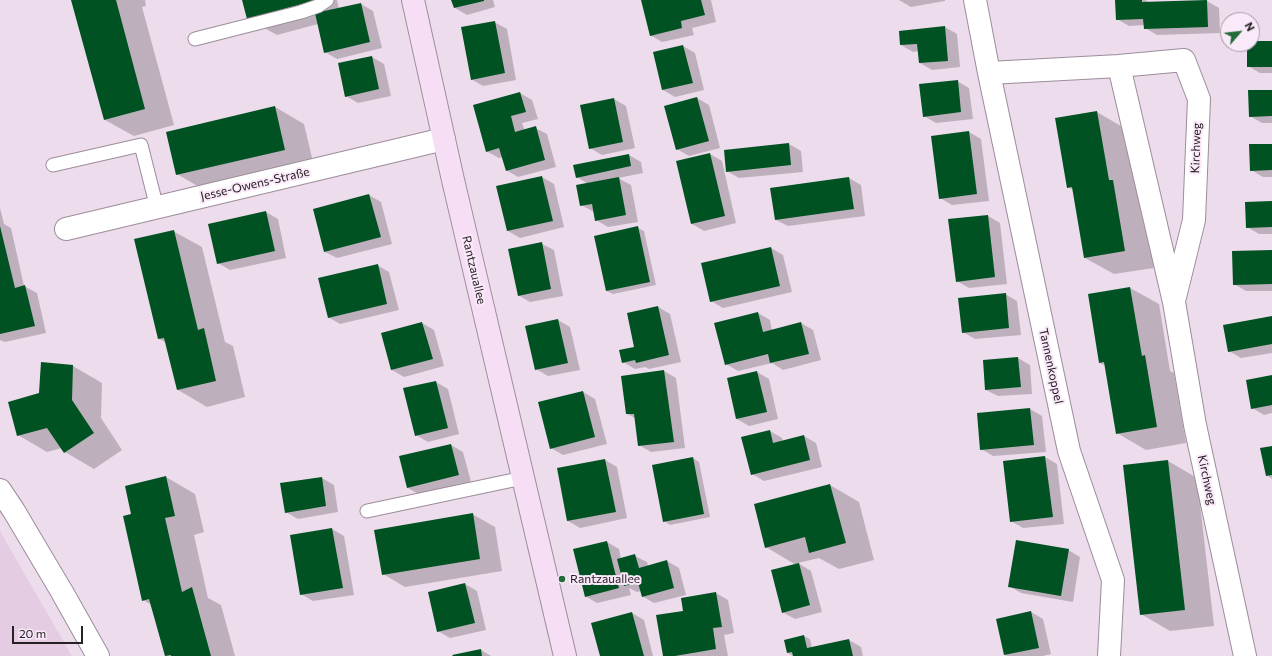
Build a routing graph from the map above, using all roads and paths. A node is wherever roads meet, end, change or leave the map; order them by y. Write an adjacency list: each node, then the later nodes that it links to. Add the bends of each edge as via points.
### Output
1 (327, 0): 4 (lane, via 301,12)
2 (413, 0): 7 (main road, Rantzauallee)
3 (975, 0): 6 (street)
4 (195, 39)
5 (1119, 66): 6 (street, Kirchweg); 11 (street, Kirchweg); 11 (street, Kirchweg, via 1184,60 1198,99 1194,220)
6 (989, 73): 17 (street, Tannenkoppel, via 1069,451 1113,580)
7 (444, 139): 9 (street, Jesse-Owens-Straße); 12 (main road, Rantzauallee)
8 (53, 166): 9 (lane, via 141,145)
9 (156, 208): 10 (street, Jesse-Owens-Straße)
10 (66, 230)
11 (1174, 302): 18 (street, Kirchweg, via 1195,425)
12 (523, 478): 14 (lane); 16 (main road, Rantzauallee)
13 (0, 490): 15 (street)
14 (367, 511)
15 (98, 656)
16 (565, 656)
17 (1109, 656)
18 (1245, 656)

